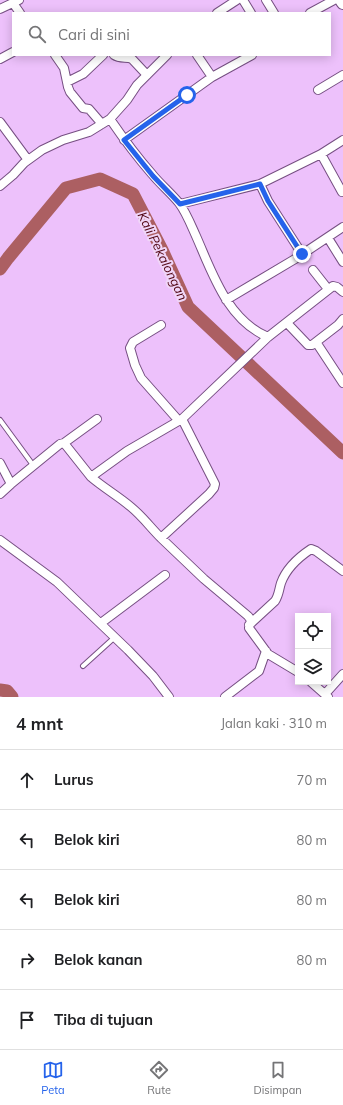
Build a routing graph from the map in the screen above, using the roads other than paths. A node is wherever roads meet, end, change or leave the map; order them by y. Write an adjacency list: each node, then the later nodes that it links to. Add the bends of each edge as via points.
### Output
1 (236, 0): 10 (street)
2 (243, 0): 11 (street)
3 (266, 0): 12 (street)
4 (334, 0): 13 (street)
5 (341, 0): 7 (main road)
6 (16, 1): 8 (street); 9 (street)
7 (343, 3)
8 (0, 9)
9 (20, 12)
10 (218, 12)
11 (249, 12)
12 (273, 12)
13 (312, 12)
14 (12, 53): 21 (street)
15 (56, 56): 25 (street, via 64,68)
16 (102, 56): 25 (street, via 83,74)
17 (116, 56): 22 (street, via 132,59)
18 (165, 56): 22 (street)
19 (198, 56): 24 (street)
20 (250, 56): 24 (street)
21 (0, 59)
22 (147, 75): 27 (street)
23 (343, 75): 26 (street)
24 (212, 77): 30 (street)
25 (67, 82): 29 (street, via 76,100 83,108 89,109)
26 (318, 90)
27 (110, 119): 29 (street); 30 (street)
28 (0, 122): 33 (street)
29 (102, 124): 33 (street, via 89,132 42,150)
30 (124, 140): 37 (street)
31 (343, 140): 32 (street)
32 (321, 154): 34 (street); 36 (street)
33 (28, 160): 35 (street)
34 (260, 184): 37 (street); 40 (street)
35 (0, 186)
36 (342, 192)
37 (180, 204): 45 (street)
38 (343, 227): 39 (street)
39 (328, 238): 40 (street); 41 (street)
40 (302, 254): 45 (street)
41 (342, 259)
42 (313, 270): 43 (street)
43 (328, 289): 44 (street, via 333,286); 47 (street)
44 (343, 292)
45 (226, 300): 49 (street, via 238,316 253,329)
46 (343, 319): 50 (street)
47 (287, 322): 49 (street); 50 (street, via 308,345)
48 (161, 325): 54 (street, via 132,342 130,348 141,378)
49 (268, 337): 54 (street)
50 (316, 342): 51 (street)
51 (343, 383)
52 (97, 419): 55 (street)
53 (0, 420): 57 (lane)
54 (180, 420): 58 (street, via 127,451); 61 (street, via 215,484 209,494)
55 (64, 444): 57 (street, via 60,444); 58 (street)
56 (0, 463): 59 (street)
57 (33, 465): 59 (street)
58 (91, 477): 61 (street, via 131,506)
59 (11, 484): 60 (street)
60 (0, 494)
61 (161, 538): 66 (street, via 248,616 251,620)
62 (0, 540): 65 (street, via 57,582)
63 (343, 571): 66 (street, via 316,550 311,549 285,574 278,596 272,605)
64 (165, 575): 65 (street)
65 (100, 624): 67 (street)
66 (249, 625): 68 (street)
67 (115, 637): 69 (lane); 74 (street, via 153,676)
68 (266, 651): 70 (street); 75 (street, via 259,671)
69 (82, 666)
70 (295, 670)
71 (343, 674): 73 (street)
72 (314, 685): 73 (street)
73 (327, 696)
74 (169, 697)
75 (226, 697)

